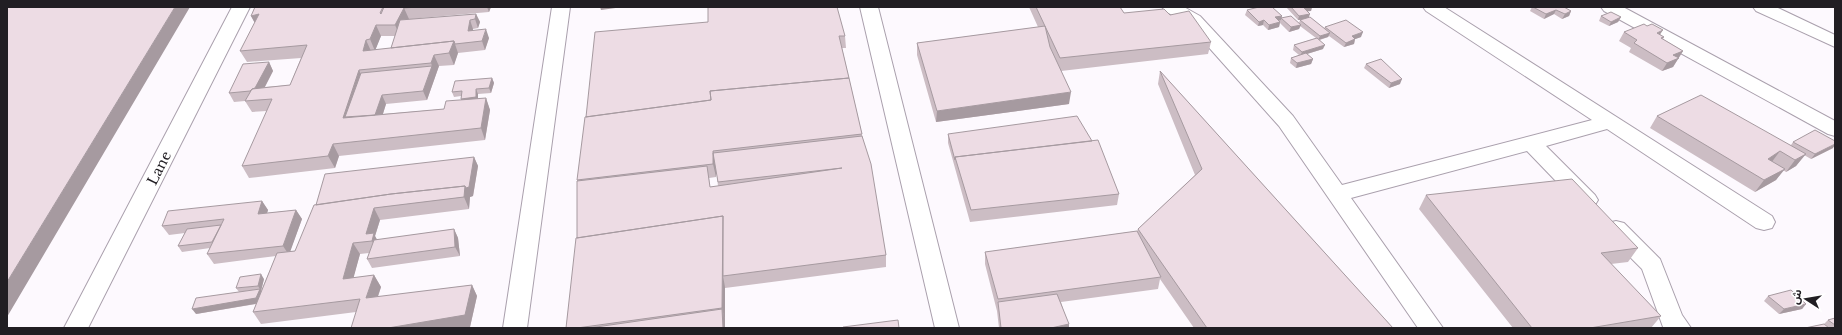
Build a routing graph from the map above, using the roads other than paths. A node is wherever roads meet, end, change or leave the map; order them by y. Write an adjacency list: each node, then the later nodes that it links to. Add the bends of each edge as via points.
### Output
1 (242, 7): 14 (street, Lane)
2 (561, 7): 15 (street)
3 (869, 7): 16 (street)
4 (1171, 7): 12 (street, via 1194,20 1286,121)
5 (1432, 7): 9 (street)
6 (1610, 7): 10 (street)
7 (1762, 7): 8 (street)
8 (1835, 42)
9 (1610, 122): 11 (street); 13 (street)
10 (1835, 129)
11 (1531, 143): 12 (street); 18 (street, via 1652,265 1672,320)
12 (1337, 194): 17 (street)
13 (1764, 222)
14 (76, 328)
15 (515, 328)
16 (947, 328)
17 (1431, 328)
18 (1679, 328)

